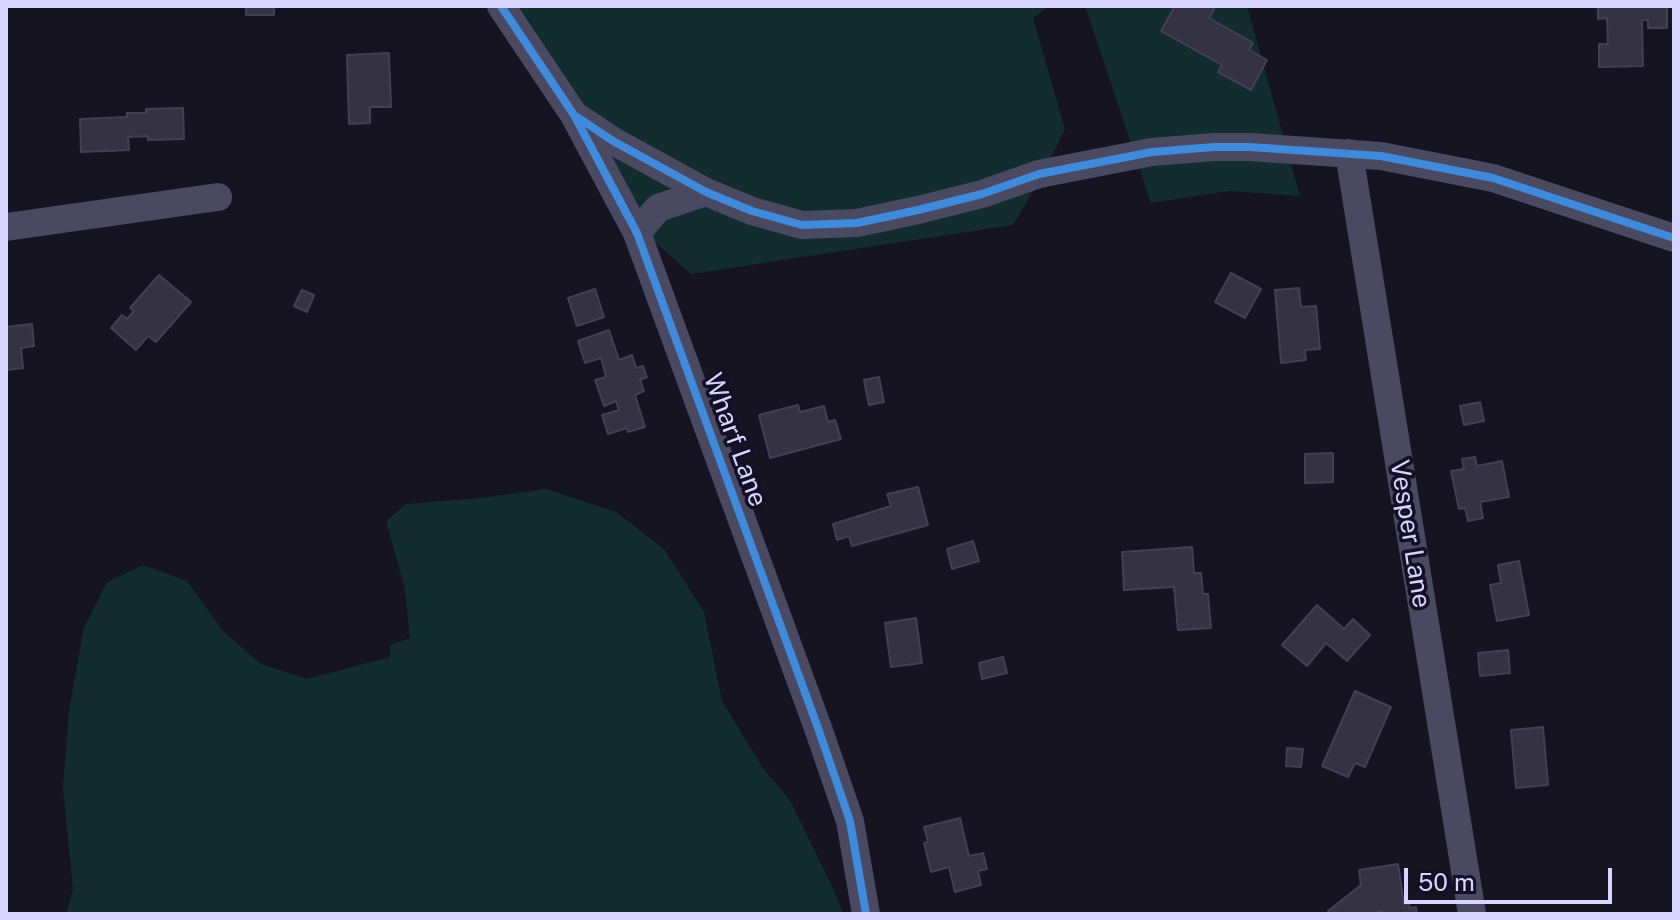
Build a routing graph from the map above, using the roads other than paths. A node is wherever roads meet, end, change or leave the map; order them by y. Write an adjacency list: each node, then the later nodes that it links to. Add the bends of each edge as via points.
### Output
1 (501, 6): 2 (street, Wharf Lane)
2 (574, 115): 4 (street); 7 (street, Wharf Lane)
3 (1349, 153): 4 (street, via 1250,147 1169,150 1039,174 982,194 857,223 802,225); 8 (street, via 1493,178); 10 (street, Vesper Lane)
4 (706, 192): 7 (street, via 658,208)
5 (218, 197): 6 (street)
6 (6, 227)
7 (637, 233): 9 (street, Wharf Lane, via 850,821)
8 (1674, 238)
9 (866, 914)
10 (1472, 914)

